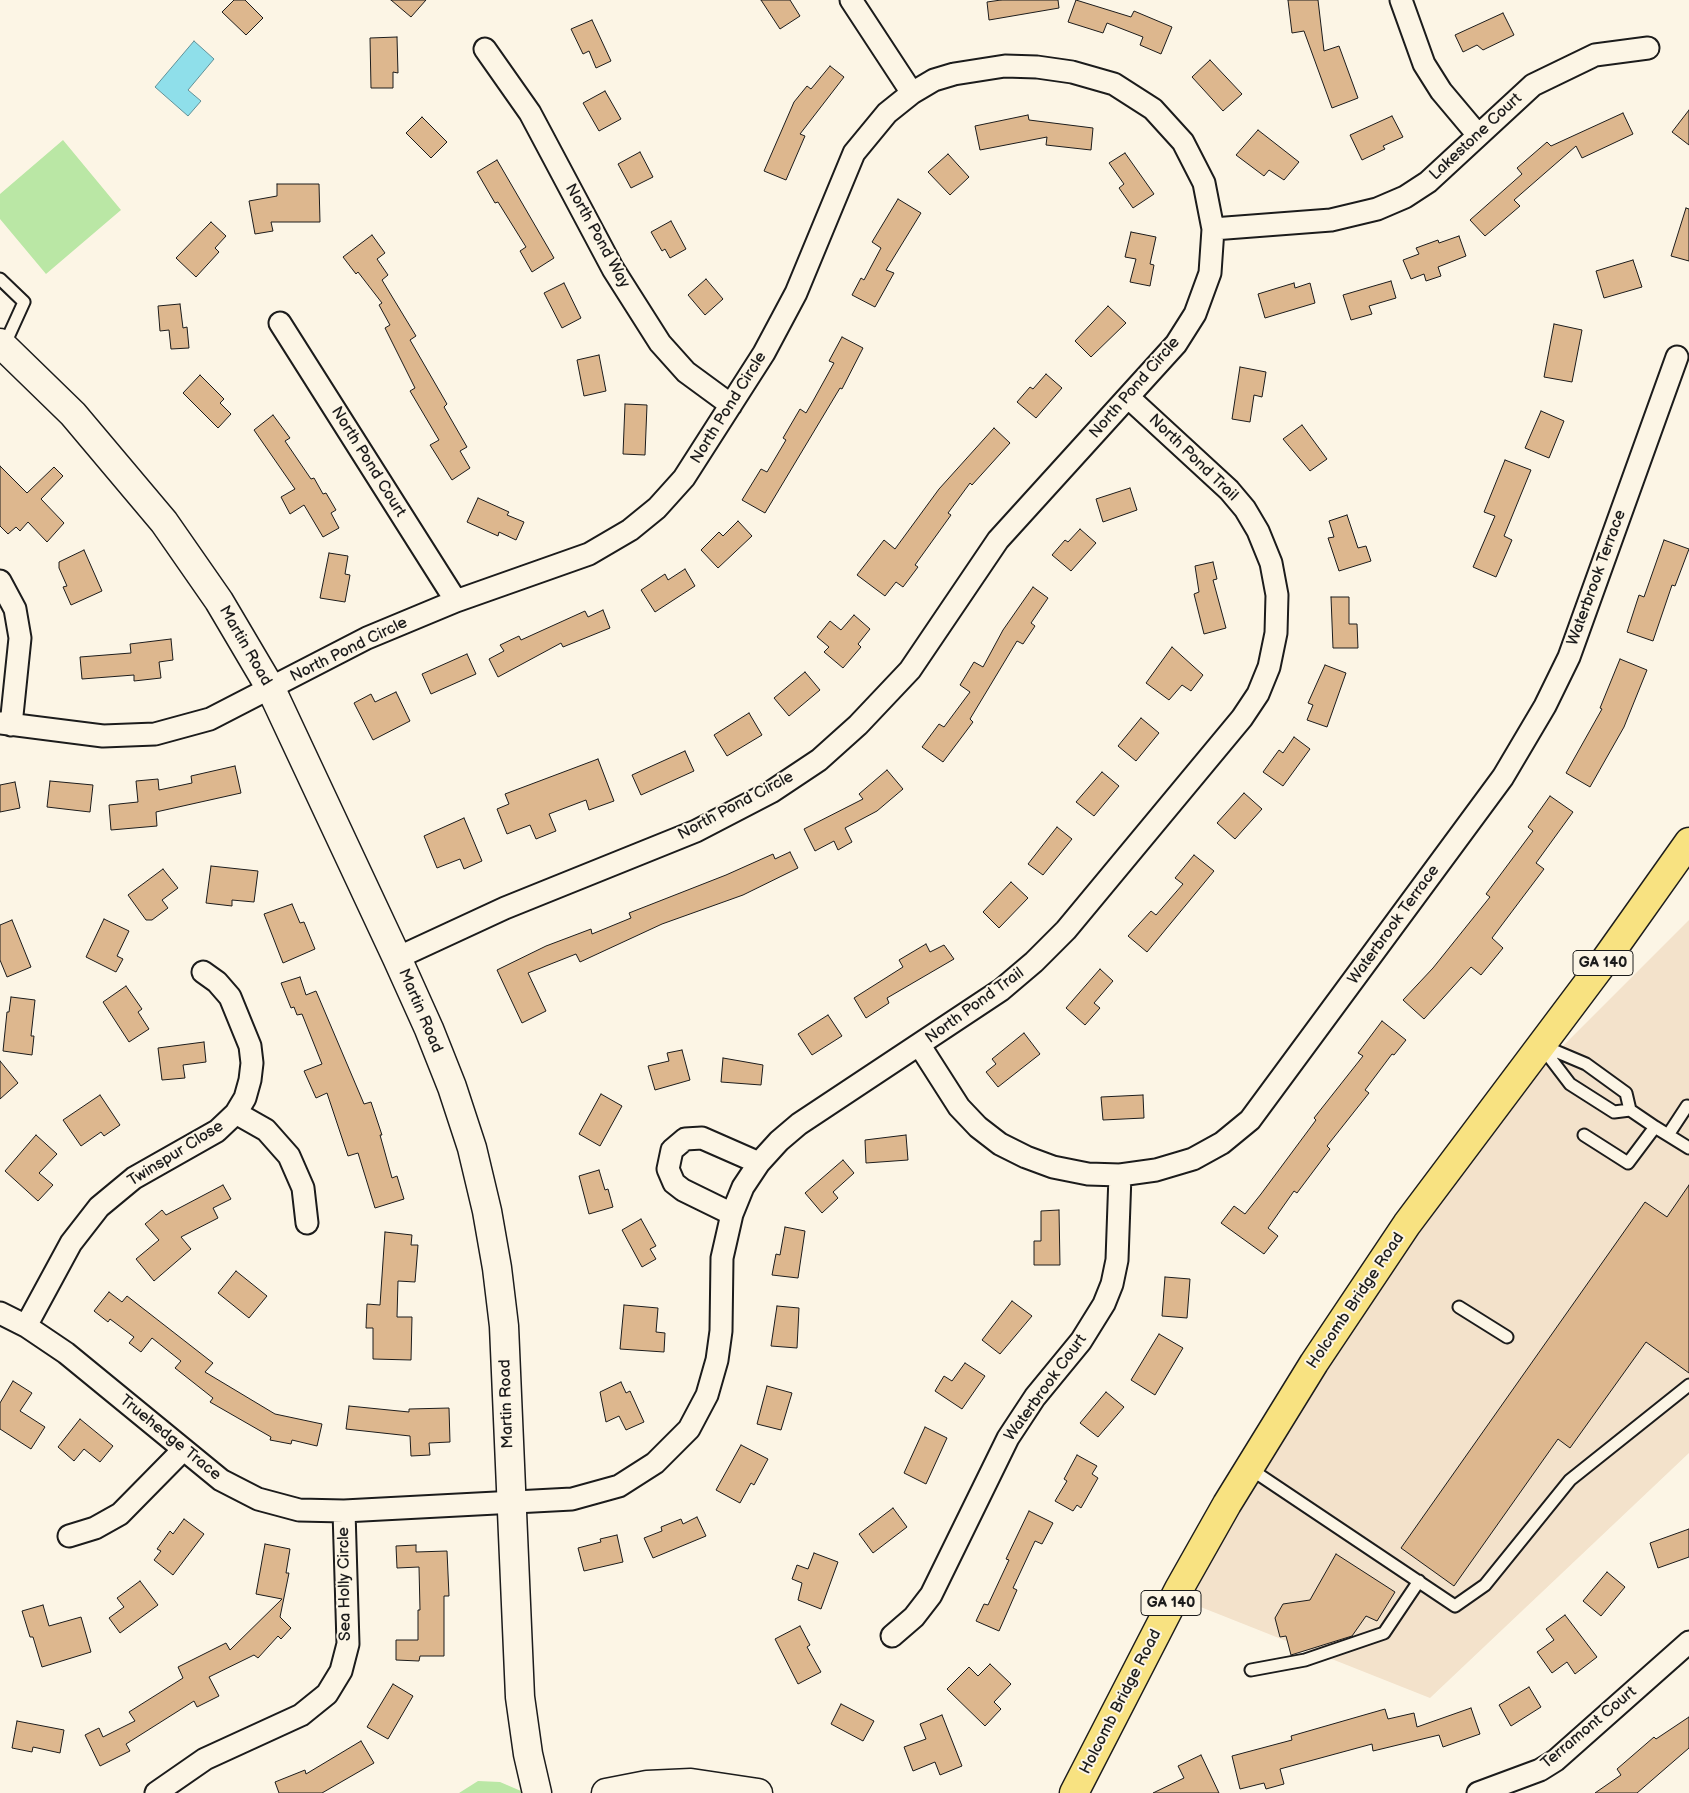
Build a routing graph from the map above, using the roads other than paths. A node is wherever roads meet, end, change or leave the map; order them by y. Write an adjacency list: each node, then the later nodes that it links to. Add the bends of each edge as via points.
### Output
1 (851, 0): 5 (street)
2 (1401, 0): 6 (street, via 1424,64 1441,92)
3 (1648, 48): 6 (street, Lakestone Court, via 1595,55 1532,85)
4 (485, 49): 13 (street, North Pond Way, via 530,113 614,269 660,343 686,372)
5 (912, 92): 7 (street, North Pond Circle, via 954,74 1005,66 1072,72 1114,84 1153,109 1183,142 1204,183); 13 (street, North Pond Circle, via 887,113 854,153 796,293 764,354)
6 (1478, 135): 7 (street, Lakestone Court, via 1428,182 1377,209 1331,220)
7 (1213, 229): 12 (street, North Pond Circle, via 1210,273 1195,314 1176,344)
8 (0, 278): 10 (lane, via 24,302)
9 (280, 323): 15 (street, North Pond Court)
10 (2, 345): 16 (street, Martin Road, via 73,414 164,522 219,602)
11 (1677, 357): 33 (street, Waterbrook Terrace, via 1569,657 1545,706 1503,777 1250,1120 1222,1143 1193,1159 1156,1170)
12 (1128, 397): 21 (street, North Pond Circle, via 998,540 910,670 858,725 819,760 770,792 696,831 505,908); 24 (street, North Pond Trail, via 1229,490 1258,531 1271,564 1277,595 1276,634 1269,667 1258,694 1242,718 1066,930 1002,990)
13 (731, 405): 15 (street, North Pond Circle, via 684,478 657,508 630,530 589,554)
14 (0, 581): 17 (street, via 15,609 20,638)
15 (456, 601): 16 (street, North Pond Circle, via 367,638)
16 (271, 689): 17 (street, via 210,720 155,734 103,736); 21 (street, Martin Road)
17 (6, 724)
18 (1689, 842): 20 (main road, Holcomb Bridge Road / GA 140)
19 (1689, 857): 20 (main road)
20 (1664, 879): 23 (main road, Holcomb Bridge Road / GA 140)
21 (397, 958): 43 (street, Martin Road, via 452,1086 472,1148 487,1211 504,1326)
22 (203, 972): 27 (street, Twinspur Close, via 218,982 230,997 250,1046 250,1080)
23 (1540, 1045): 26 (lane, via 1586,1064 1626,1093); 26 (lane, via 1570,1084 1614,1112); 42 (main road, Holcomb Bridge Road / GA 140, via 1388,1252)
24 (920, 1046): 32 (street, North Pond Trail, via 799,1124); 33 (street, Waterbrook Terrace, via 959,1107 1000,1144 1053,1167 1088,1174)
25 (1687, 1106): 29 (lane)
26 (1630, 1110): 28 (lane)
27 (236, 1113): 35 (street, via 266,1130 289,1156 303,1188); 38 (street, Twinspur Close, via 217,1131 134,1178 99,1207 71,1243)
28 (1656, 1127): 29 (lane); 30 (lane, via 1628,1163)
29 (1668, 1134): 31 (lane)
30 (1584, 1135)
31 (1689, 1148)
32 (759, 1163): 34 (street, North Pond Trail, via 743,1187); 34 (street, via 702,1138 685,1139 672,1150 668,1169 674,1183)
33 (1120, 1175): 47 (street, Waterbrook Court, via 1117,1260 1104,1304 1081,1341 1035,1397 1008,1438 931,1595 914,1617)
34 (732, 1214): 43 (street, North Pond Trail, via 722,1258 721,1331 717,1360 707,1395 689,1430 655,1463 619,1486 572,1500)
35 (307, 1223)
36 (1459, 1307): 39 (lane)
37 (0, 1313): 38 (street, Truehedge Trace)
38 (26, 1326): 41 (street, Truehedge Trace, via 66,1353)
39 (1507, 1337)
40 (1689, 1385): 46 (lane, via 1570,1480 1485,1585 1455,1606)
41 (183, 1450): 44 (street, Truehedge Trace, via 221,1480 258,1499 299,1510); 45 (street, via 120,1514 95,1528)
42 (1249, 1468): 46 (lane); 54 (main road, Holcomb Bridge Road / GA 140, via 1155,1633)
43 (511, 1503): 44 (street, Truehedge Trace); 51 (street, Martin Road, via 520,1697)
44 (344, 1511): 50 (street, Sea Holly Circle, via 348,1644 341,1671 327,1694 301,1715 205,1759)
45 (69, 1536)
46 (1419, 1581): 49 (lane, via 1384,1634 1305,1660)
47 (892, 1636)
48 (1689, 1642): 55 (street, Terramont Court, via 1556,1760 1540,1770)
49 (1251, 1670)
50 (156, 1793)
51 (537, 1793)
52 (606, 1793): 53 (street, via 647,1785 691,1783)
53 (758, 1793)
54 (1074, 1793)
55 (1478, 1793)

